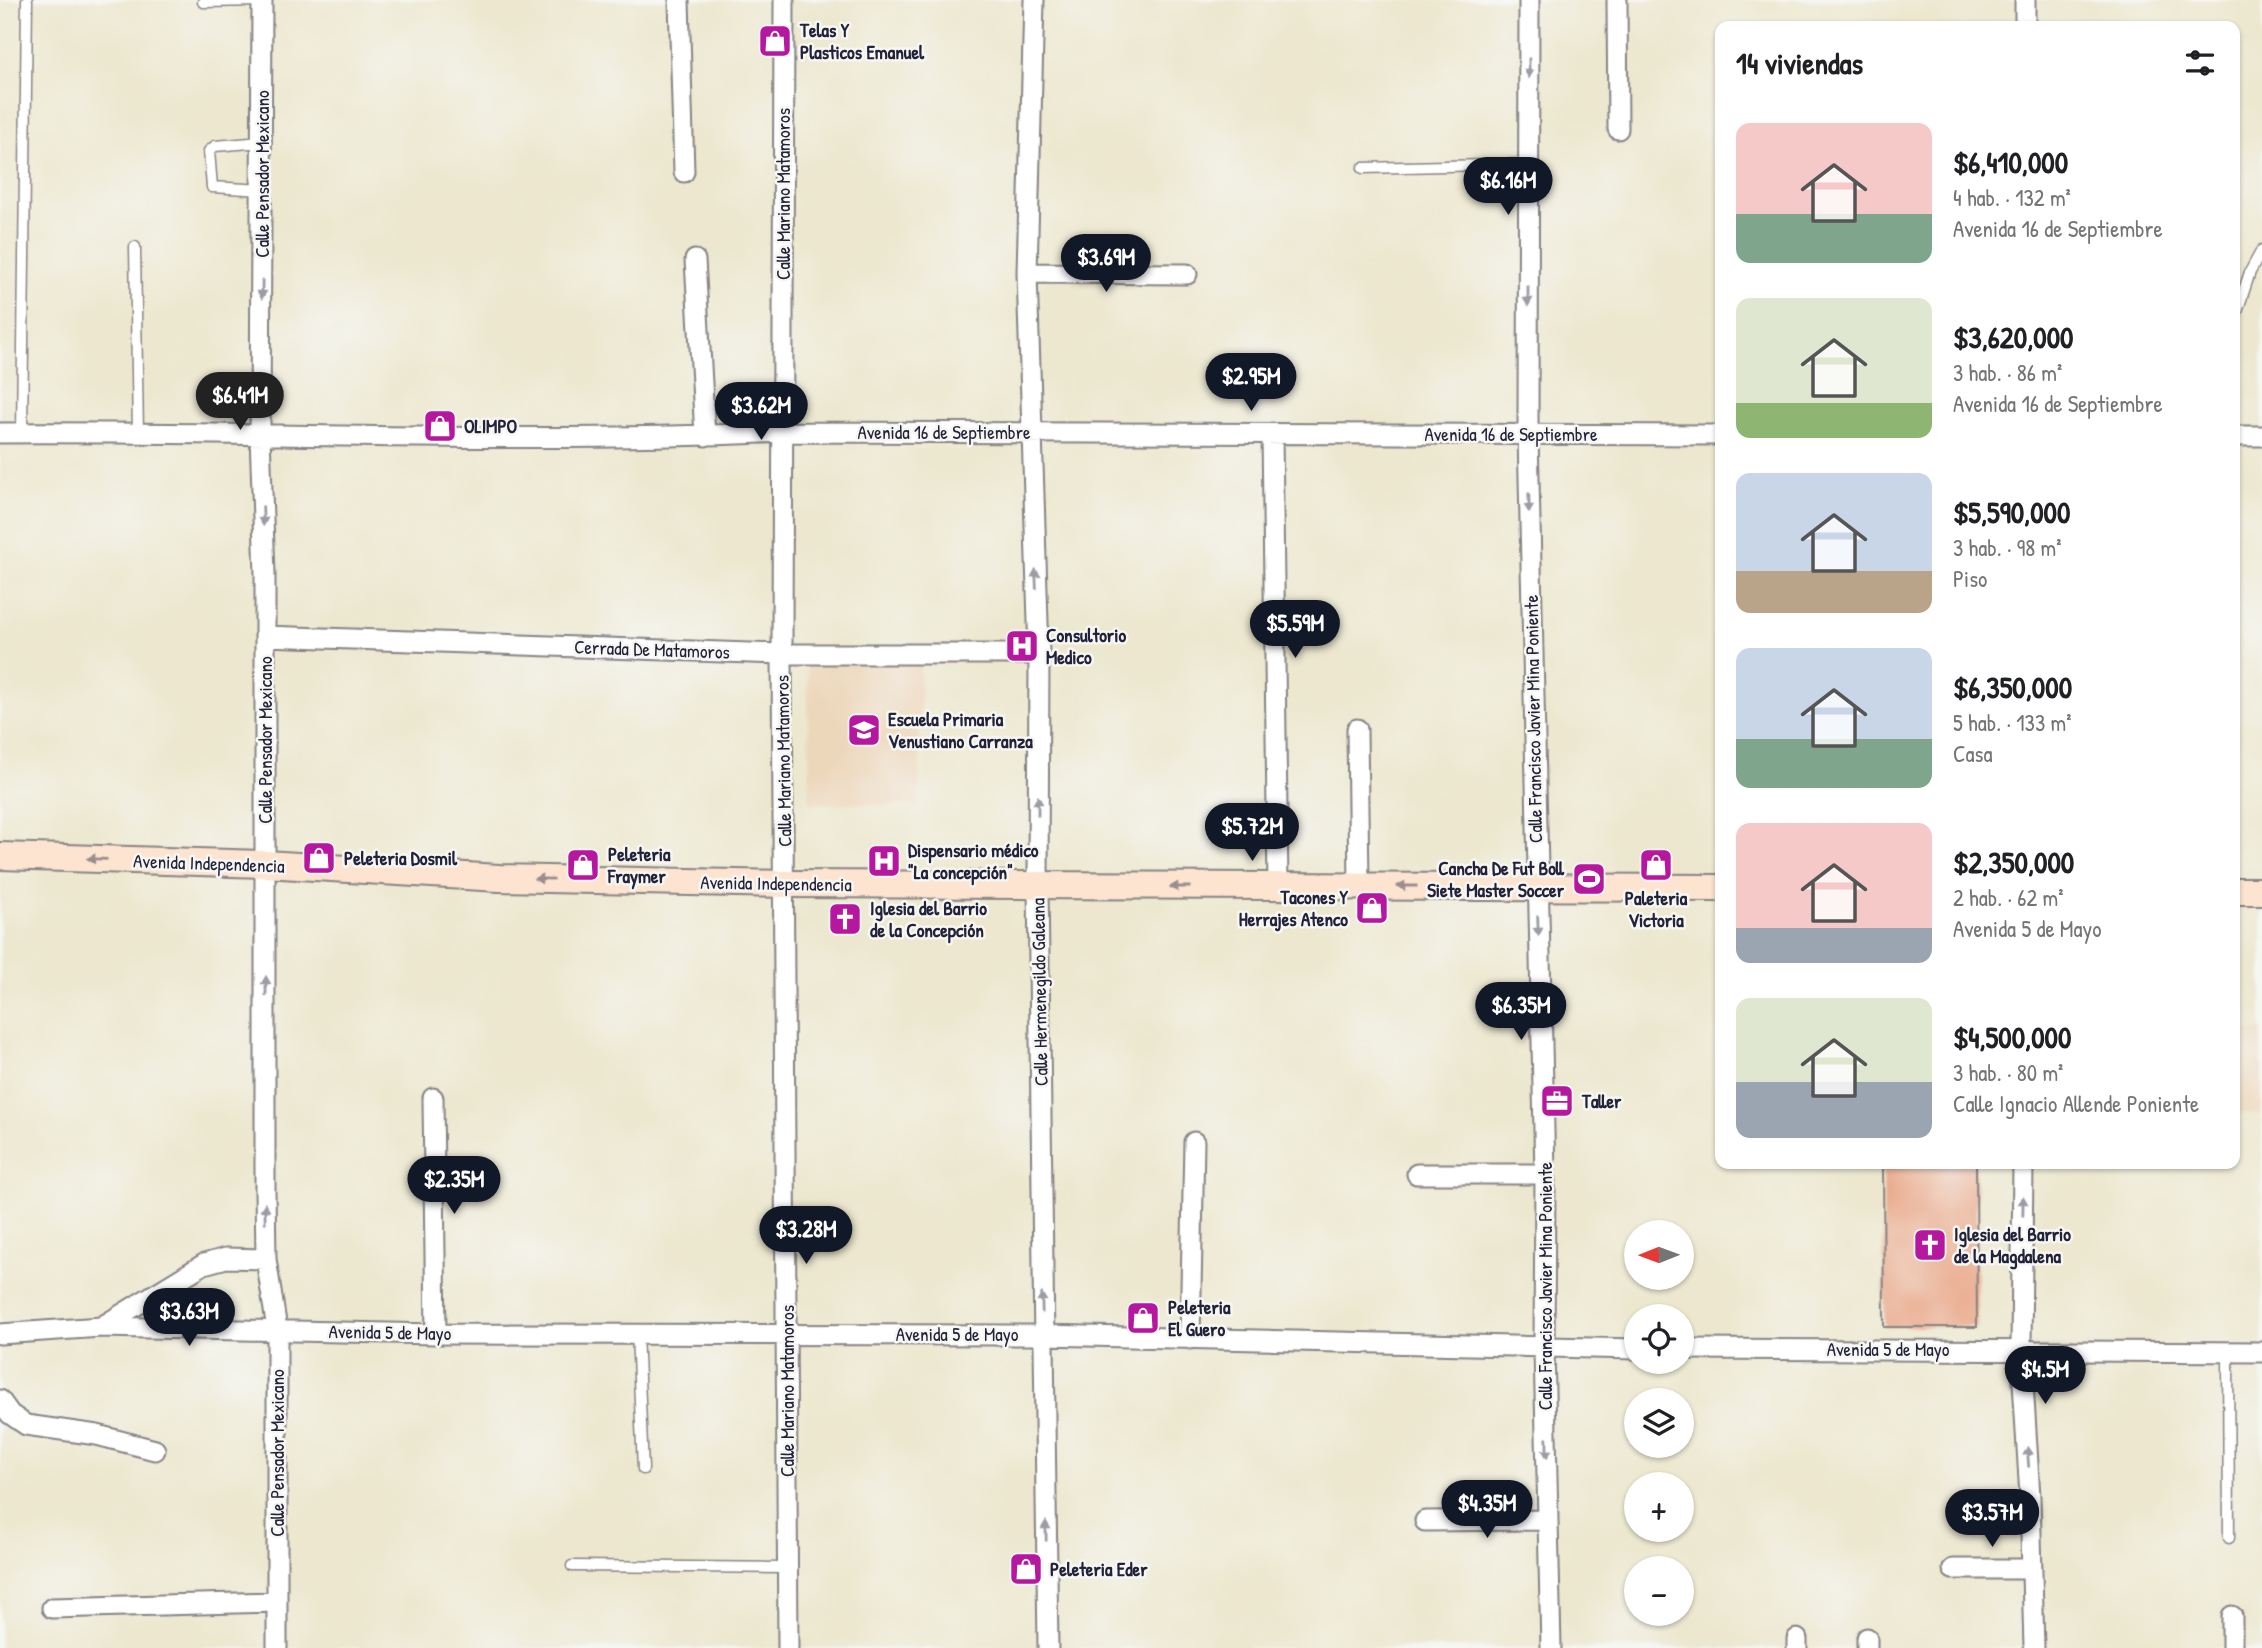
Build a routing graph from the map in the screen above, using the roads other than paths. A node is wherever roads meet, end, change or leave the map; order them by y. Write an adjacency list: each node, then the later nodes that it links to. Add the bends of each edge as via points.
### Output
1 (27, 0): 25 (lane)
2 (679, 0): 15 (street)
3 (783, 0): 23 (street, Calle Mariano Matamoros)
4 (1034, 0): 20 (street, Calle Hermenegildo Galeana)
5 (1529, 0): 13 (street, Calle Francisco Javier Mina Poniente, one-way to 13)
6 (1617, 0): 11 (street)
7 (2025, 0): 10 (street)
8 (262, 1): 9 (lane); 12 (street, Calle Pensador Mexicano)
9 (203, 2)
10 (2025, 21)
11 (1618, 129)
12 (263, 142): 16 (street, Calle Pensador Mexicano); 16 (lane, via 209,150 212,187)
13 (1528, 164): 14 (lane); 29 (street, Calle Francisco Javier Mina Poniente, one-way to 29)
14 (1363, 168)
15 (684, 172)
16 (263, 190): 31 (street, Calle Pensador Mexicano, one-way to 31)
17 (135, 247): 28 (lane)
18 (2262, 250): 22 (lane)
19 (695, 260): 32 (street)
20 (1027, 273): 21 (street); 26 (street, Calle Hermenegildo Galeana)
21 (1187, 274)
22 (2240, 303)
23 (781, 432): 26 (street, Avenida 16 de Septiembre); 32 (street, Avenida 16 de Septiembre); 36 (street, Calle Mariano Matamoros)
24 (0, 433): 25 (street, Avenida 16 de Septiembre)
25 (22, 433): 28 (street, Avenida 16 de Septiembre)
26 (1031, 433): 27 (street, Avenida 16 de Septiembre); 37 (street, Calle Hermenegildo Galeana, one-way to 26)
27 (1272, 433): 29 (street, Avenida 16 de Septiembre); 45 (street)
28 (138, 435): 31 (street, Avenida 16 de Septiembre)
29 (1528, 435): 30 (street, Avenida 16 de Septiembre); 42 (street, Calle Francisco Javier Mina Poniente, one-way to 42)
30 (1715, 435)
31 (260, 436): 32 (street, Avenida 16 de Septiembre); 35 (street, Calle Pensador Mexicano, one-way to 35)
32 (705, 436)
33 (2240, 436): 34 (street)
34 (2262, 436)
35 (265, 636): 36 (street, Cerrada De Matamoros); 40 (street, Calle Pensador Mexicano)
36 (782, 654): 37 (street, Cerrada De Matamoros); 41 (street, Calle Mariano Matamoros)
37 (1039, 654): 43 (street, Calle Hermenegildo Galeana, one-way to 37)
38 (1357, 729): 44 (street)
39 (0, 856): 40 (main road, Avenida Independencia, one-way to 39)
40 (265, 864): 41 (main road, Avenida Independencia, one-way to 40, via 499,878); 54 (street, Calle Pensador Mexicano, one-way to 40)
41 (784, 884): 43 (main road, Avenida Independencia); 57 (street, Calle Mariano Matamoros)
42 (1536, 885): 44 (main road, Avenida Independencia, one-way to 44); 46 (main road, Avenida Independencia); 53 (street, Calle Francisco Javier Mina Poniente, one-way to 53)
43 (1038, 886): 45 (main road, Avenida Independencia, one-way to 43); 61 (street, Calle Hermenegildo Galeana, one-way to 43)
44 (1359, 886): 45 (main road, Avenida Independencia)
45 (1278, 887)
46 (1715, 888)
47 (2240, 891): 48 (main road)
48 (2262, 891)
49 (433, 1098): 60 (street)
50 (1195, 1142): 62 (street)
51 (2023, 1169): 66 (street, one-way to 51)
52 (1417, 1174): 53 (street)
53 (1545, 1174): 63 (street, Calle Francisco Javier Mina Poniente)
54 (266, 1259): 55 (street, via 226,1258 204,1264); 56 (street, Calle Pensador Mexicano)
55 (101, 1327): 56 (street, Avenida 5 de Mayo); 59 (street, Avenida 5 de Mayo)
56 (277, 1329): 60 (street, Avenida 5 de Mayo); 79 (street, Calle Pensador Mexicano)
57 (786, 1332): 58 (street, Avenida 5 de Mayo); 61 (street, Avenida 5 de Mayo); 76 (street, Calle Mariano Matamoros)
58 (637, 1333): 60 (street, Avenida 5 de Mayo); 71 (lane)
59 (0, 1334)
60 (436, 1334)
61 (1043, 1335): 62 (street, Avenida 5 de Mayo); 84 (street, Calle Hermenegildo Galeana, one-way to 61)
62 (1190, 1339): 63 (street, Avenida 5 de Mayo)
63 (1545, 1349): 64 (street, Avenida 5 de Mayo); 72 (street, Calle Francisco Javier Mina Poniente, one-way to 72)
64 (1624, 1349)
65 (1694, 1349): 66 (street, Avenida 5 de Mayo)
66 (2021, 1349): 67 (street, Avenida 5 de Mayo); 78 (street, one-way to 66)
67 (2228, 1352): 68 (street, Avenida 5 de Mayo); 74 (lane)
68 (2262, 1352)
69 (0, 1400): 70 (street, via 26,1425 97,1435)
70 (155, 1450)
71 (643, 1469)
72 (1548, 1520): 73 (street); 85 (street, Calle Francisco Javier Mina Poniente)
73 (1425, 1521)
74 (2229, 1538)
75 (572, 1566): 76 (lane)
76 (788, 1568): 83 (street, Calle Mariano Matamoros)
77 (1953, 1569): 78 (street)
78 (2032, 1569): 86 (street)
79 (278, 1602): 80 (street); 82 (street, Calle Pensador Mexicano)
80 (52, 1608)
81 (2232, 1616): 87 (street)
82 (277, 1648)
83 (788, 1648)
84 (1048, 1648)
85 (1551, 1648)
86 (2034, 1648)
87 (2232, 1648)

